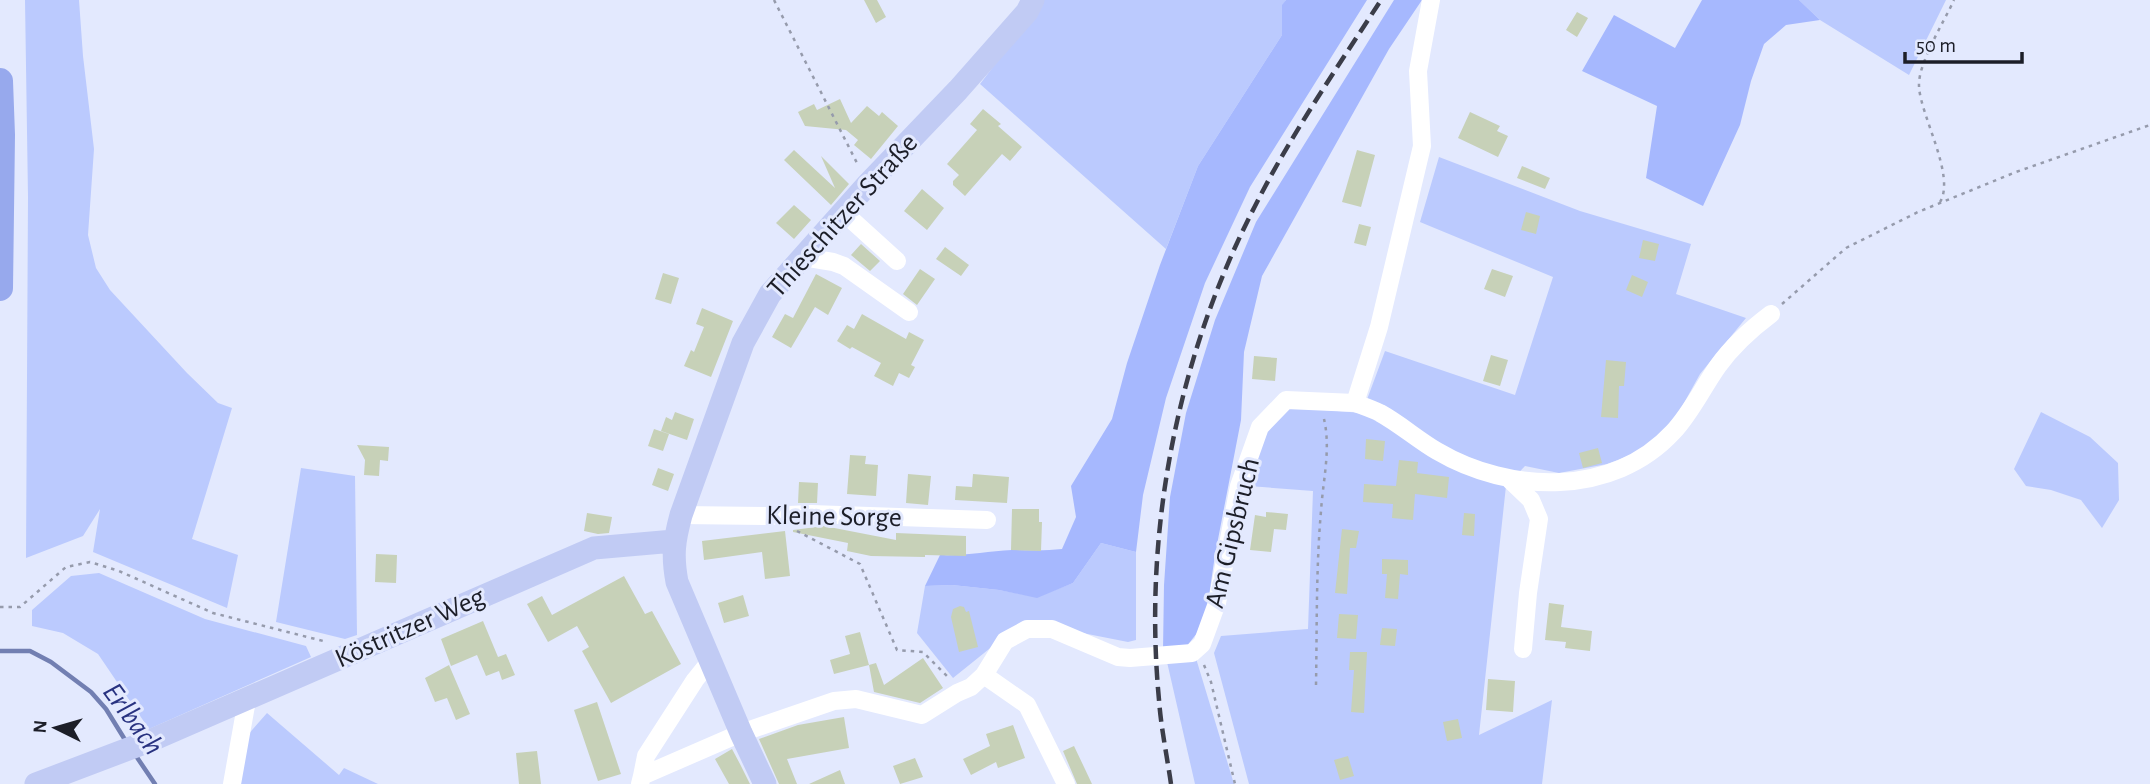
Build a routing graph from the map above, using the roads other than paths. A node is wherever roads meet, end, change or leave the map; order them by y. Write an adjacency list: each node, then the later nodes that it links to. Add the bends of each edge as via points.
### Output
1 (1033, 0): 4 (main road, Thieschitzer Straße, via 958,90)
2 (1431, 0): 10 (street, via 1418,71 1422,146 1379,327)
3 (0, 81): 7 (highway)
4 (843, 212): 5 (main road, Thieschitzer Straße); 6 (street)
5 (803, 257): 8 (street, via 845,266); 12 (main road, Thieschitzer Straße, via 770,294 743,343)
6 (897, 261)
7 (0, 288)
8 (909, 312)
9 (1771, 314): 11 (street, via 1744,335 1720,364 1676,430 1628,467 1564,482)
10 (1355, 403): 11 (street, via 1473,469); 17 (street, Am Gipsbruch, via 1286,400 1260,427 1239,486 1217,603 1202,644 1194,651 1112,656 1052,629 1027,629 1005,641)
11 (1508, 478): 15 (street, via 1531,500 1539,519)
12 (681, 515): 13 (street, Kleine Sorge); 14 (main road, Thieschitzer Straße)
13 (987, 520)
14 (674, 541): 16 (main road, Thieschitzer Straße, via 677,582); 18 (main road, Köstritzer Weg, via 594,548)
15 (1523, 649)
16 (711, 660): 19 (main road, Thieschitzer Straße); 20 (street, via 646,756)
17 (978, 681): 19 (street, via 922,715 856,699 834,701); 24 (street, via 1027,705)
18 (247, 700): 21 (main road, Köstritzer Weg); 22 (street)
19 (741, 733): 20 (street); 23 (main road, Thieschitzer Straße)
20 (641, 780)
21 (36, 784)
22 (232, 784)
23 (765, 784)
24 (1066, 784)

